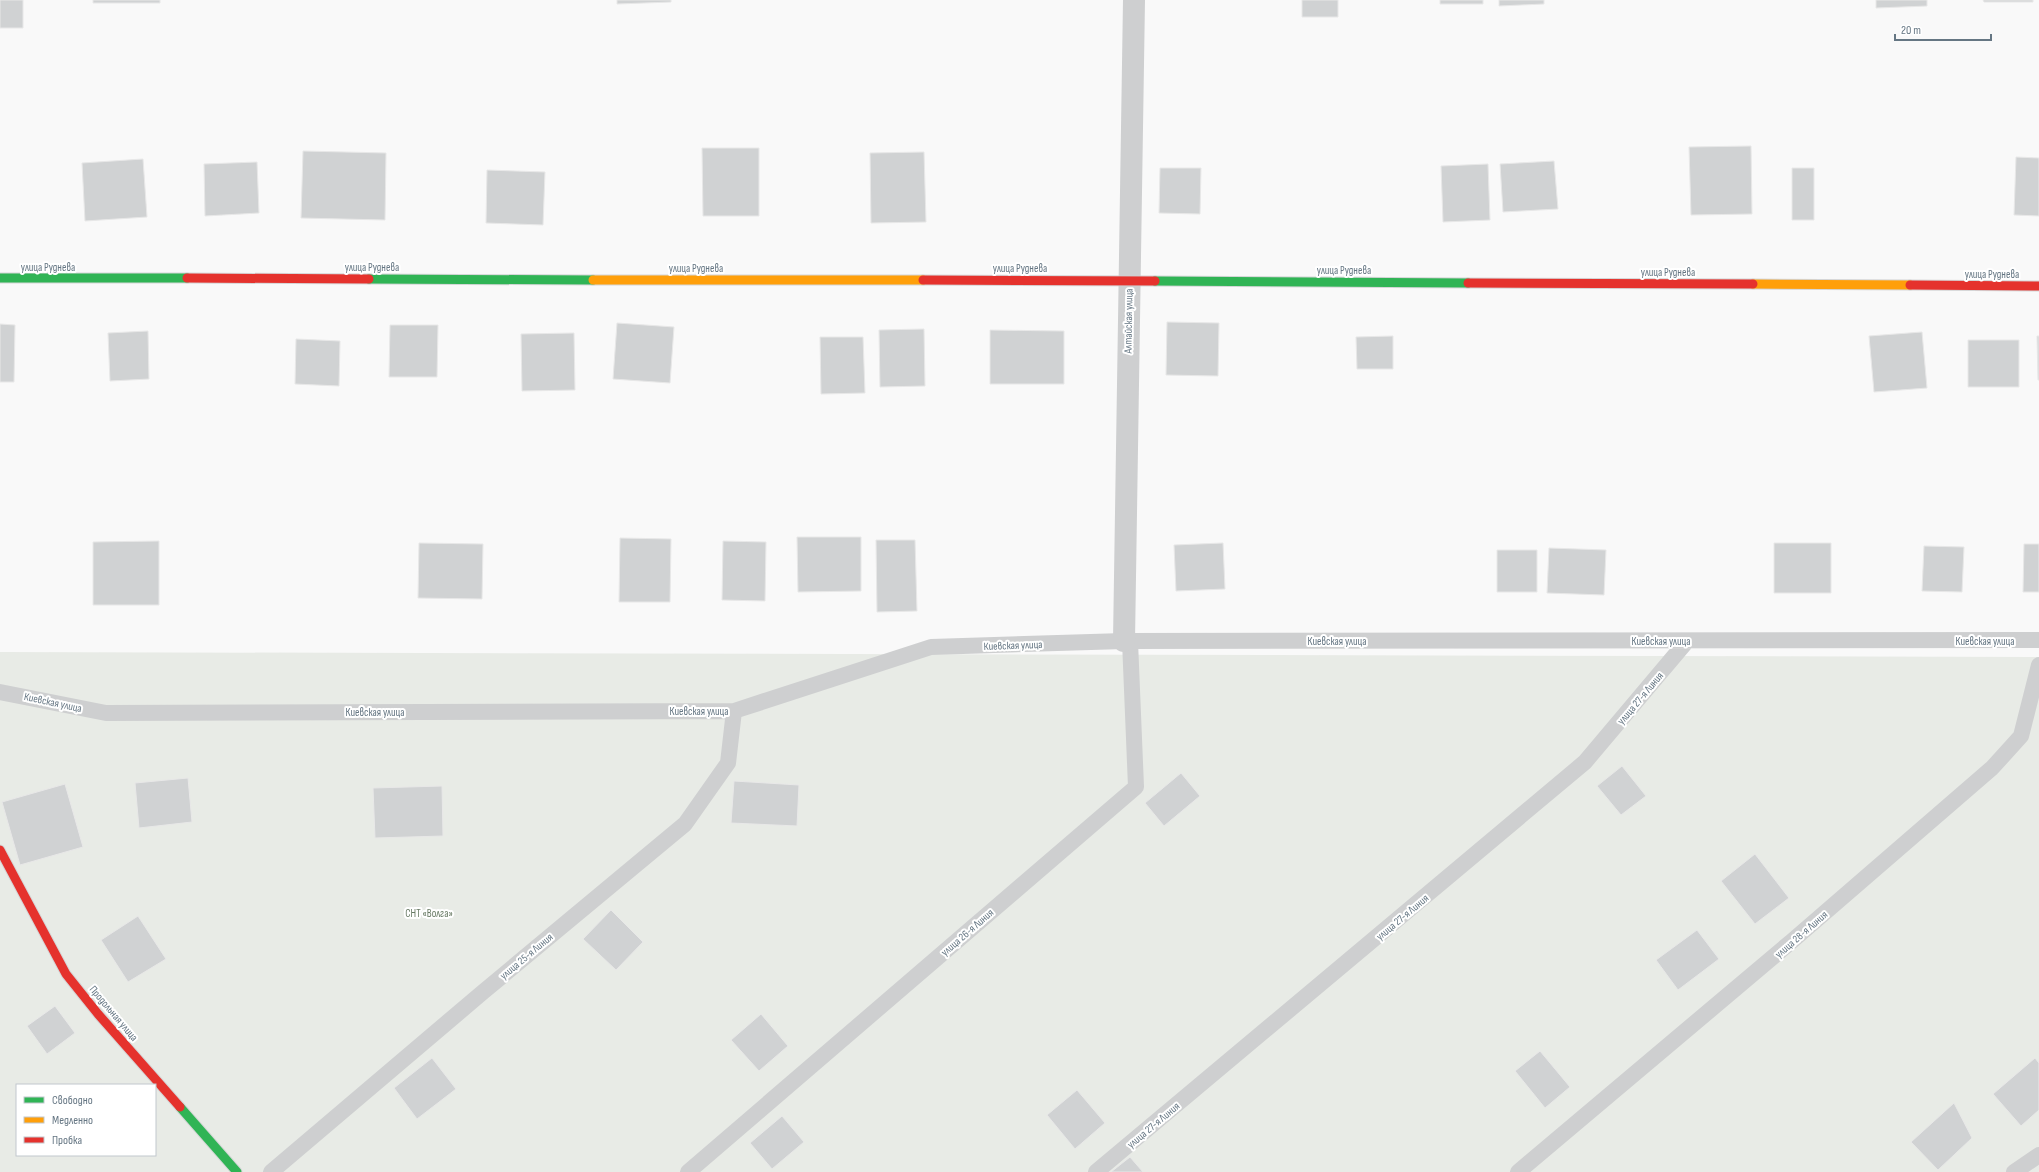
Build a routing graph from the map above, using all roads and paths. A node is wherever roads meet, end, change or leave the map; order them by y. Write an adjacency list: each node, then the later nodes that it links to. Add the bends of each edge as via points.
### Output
1 (1134, 0): 3 (street, Алтайская улица)
2 (0, 278): 3 (street, улица Руднева)
3 (1128, 281): 4 (street, улица Руднева); 6 (street, Алтайская улица)
4 (2039, 286)
5 (2039, 640): 7 (lane, Киевская улица)
6 (1127, 641): 7 (lane, Киевская улица); 10 (lane, Киевская улица, via 931,648); 15 (lane, улица 26-я Линия, via 1136,788)
7 (1688, 641): 16 (lane, улица 27-я Линия, via 1585,762)
8 (2039, 665): 17 (lane, улица 28-я Линия, via 2021,736 1992,768)
9 (0, 692): 10 (lane, Киевская улица, via 106,713)
10 (734, 711): 14 (lane, улица 25-я Линия, via 728,763 685,824)
11 (0, 850): 13 (street, Продольная улица, via 66,974)
12 (2039, 1155): 18 (lane)
13 (237, 1172)
14 (271, 1172)
15 (688, 1172)
16 (1096, 1172)
17 (1518, 1172)
18 (2014, 1172)

